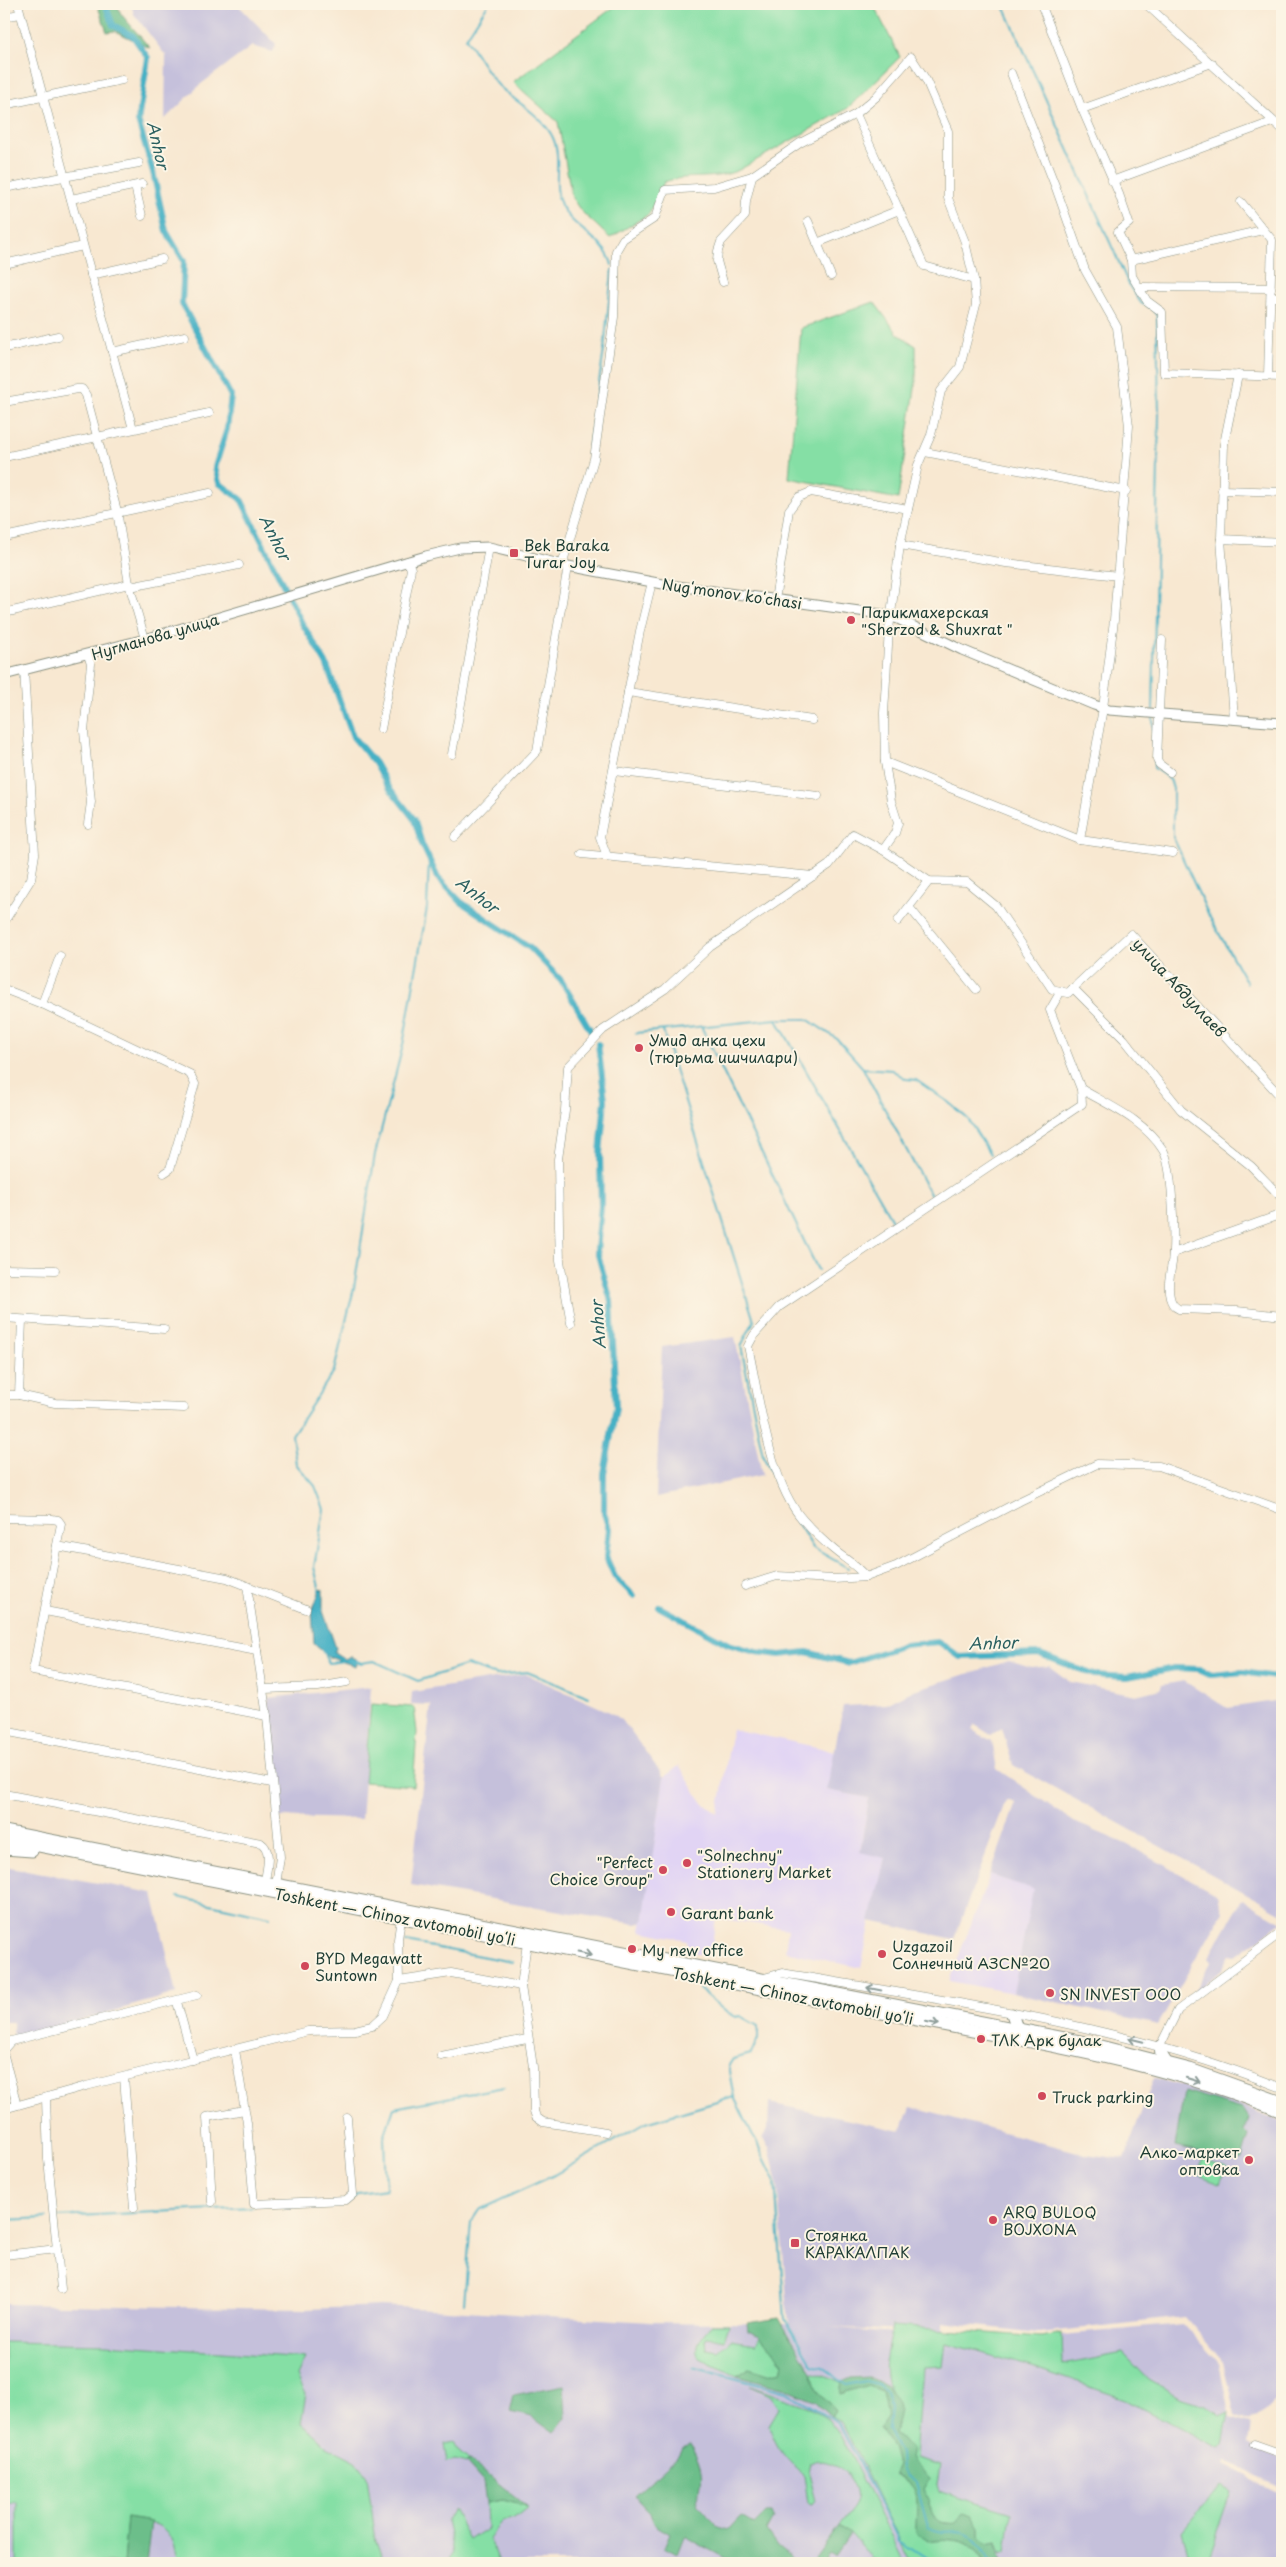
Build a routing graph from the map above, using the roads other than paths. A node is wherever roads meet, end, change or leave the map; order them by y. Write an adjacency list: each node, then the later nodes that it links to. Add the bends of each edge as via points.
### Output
1 (18, 4): 4 (street)
2 (1041, 4): 11 (street)
3 (1146, 4): 6 (street)
4 (20, 14): 5 (street); 9 (street)
5 (4, 17)
6 (1212, 63): 11 (street); 13 (street)
7 (1011, 73): 52 (street, via 1085,270 1117,326 1129,426)
8 (122, 80): 9 (street)
9 (44, 97): 10 (street); 16 (street)
10 (4, 105)
11 (1082, 109): 18 (street)
12 (856, 114): 17 (street, via 800,143); 22 (street); 33 (street, via 876,97 911,57 926,80 948,131 948,198 965,242)
13 (1272, 122): 14 (street); 18 (street)
14 (1282, 129)
15 (139, 162): 16 (street)
16 (65, 176): 19 (street); 20 (street)
17 (752, 176): 34 (street, via 745,216 721,242 718,251 717,261); 64 (street, via 714,187 665,190 655,218 619,243 615,258 614,317 594,459)
18 (1112, 181): 29 (street, via 1129,223 1118,232)
19 (4, 188)
20 (71, 199): 23 (street, via 138,185); 27 (street)
21 (1241, 202): 25 (street)
22 (899, 210): 26 (street); 33 (street, via 924,266)
23 (142, 216)
24 (808, 221): 26 (street)
25 (1263, 230): 29 (street); 36 (street, via 1272,240)
26 (817, 243): 32 (street)
27 (83, 246): 30 (street); 31 (street)
28 (162, 259): 31 (street)
29 (1131, 260): 35 (street, via 1132,276)
30 (4, 264)
31 (91, 275): 41 (street)
32 (831, 276)
33 (974, 280): 49 (street, via 975,314 960,367 941,391)
34 (723, 282)
35 (1140, 287): 36 (street); 42 (street, via 1147,301 1162,312 1164,373)
36 (1271, 292): 37 (street); 43 (street)
37 (1282, 297)
38 (58, 336): 40 (street)
39 (185, 336): 41 (street)
40 (4, 348)
41 (112, 352): 47 (street)
42 (1238, 375): 43 (street); 51 (street, via 1224,444)
43 (1268, 376): 44 (street)
44 (1282, 377)
45 (4, 402): 48 (street, via 82,389)
46 (209, 413): 47 (street)
47 (133, 430): 48 (street)
48 (98, 438): 50 (street); 56 (street)
49 (924, 452): 52 (street); 55 (street)
50 (4, 457)
51 (1222, 490): 54 (street); 58 (street)
52 (1126, 491): 65 (street)
53 (210, 492): 56 (street)
54 (1282, 492)
55 (908, 509): 60 (street); 69 (street, via 811,492 799,497 789,510)
56 (117, 511): 57 (street); 67 (street)
57 (4, 537)
58 (1221, 539): 59 (street); 80 (street)
59 (1282, 542)
60 (900, 545): 65 (street, via 1006,564); 71 (street)
61 (489, 547): 62 (main road, Nugʻmonov koʻchasi, via 451,550); 64 (main road, Nugʻmonov koʻchasi); 84 (street)
62 (408, 561): 68 (main road, Nugʻmonov koʻchasi); 83 (street, via 411,569)
63 (239, 565): 67 (street, via 135,586)
64 (565, 566): 66 (main road, Nugʻmonov koʻchasi); 90 (street, via 537,751)
65 (1118, 576): 78 (street)
66 (652, 582): 69 (main road, Nugʻmonov koʻchasi); 77 (street)
67 (129, 584): 70 (street); 72 (street)
68 (306, 592): 72 (main road, Нугманова улица)
69 (775, 600): 71 (main road, Nugʻmonov koʻchasi)
70 (4, 613)
71 (890, 616): 78 (main road, Nugʻmonov koʻchasi, via 962,650); 85 (street, via 884,713)
72 (145, 639): 74 (main road, Нугманова улица)
73 (1162, 640): 79 (street)
74 (88, 655): 75 (main road, Нугманова улица); 89 (street, via 91,664 84,730 86,778 91,802)
75 (24, 670): 76 (main road, Нугманова улица); 100 (street, via 35,854 31,880)
76 (4, 675)
77 (628, 692): 81 (street); 86 (street)
78 (1102, 708): 79 (main road, Nugʻmonov koʻchasi); 91 (street)
79 (1158, 714): 80 (main road); 87 (street, via 1157,760)
80 (1234, 719): 82 (main road)
81 (812, 720)
82 (1282, 723)
83 (381, 729)
84 (452, 754)
85 (885, 762): 91 (street); 92 (street, via 898,823 895,833)
86 (614, 771): 88 (street); 95 (street, via 600,837)
87 (1170, 772)
88 (818, 796)
89 (88, 824)
90 (455, 837)
91 (1080, 840): 94 (street)
92 (882, 850): 96 (street, via 853,834 829,865); 97 (street)
93 (582, 854): 95 (street)
94 (1173, 854)
95 (607, 856): 96 (street)
96 (813, 876): 118 (street, via 710,947 665,990 603,1030 568,1068 558,1159 560,1261)
97 (929, 882): 98 (street); 105 (street, via 967,882 996,906 1052,989)
98 (909, 908): 99 (street); 104 (street)
99 (898, 921)
100 (4, 922)
101 (60, 956): 106 (street)
102 (4, 988): 106 (street)
103 (1073, 988): 105 (street, via 1068,992); 108 (street, улица Абдуллаев, via 1131,934); 110 (street, via 1124,1039 1181,1110 1251,1166)
104 (976, 990)
105 (1061, 991): 107 (street, via 1050,1010)
106 (42, 1004): 109 (street, via 190,1074 195,1084 170,1169)
107 (1081, 1089): 112 (street, via 1138,1122 1164,1152 1170,1176); 126 (street, via 1082,1104 779,1307 748,1346 772,1457 790,1500 802,1519)
108 (1282, 1098)
109 (164, 1173)
110 (1282, 1198)
111 (1282, 1214): 112 (street)
112 (1173, 1252): 115 (street, via 1170,1293 1176,1308)
113 (4, 1269): 114 (street)
114 (55, 1270)
115 (1282, 1316)
116 (4, 1318): 117 (street)
117 (22, 1320): 119 (street); 121 (street)
118 (571, 1323)
119 (164, 1329)
120 (4, 1395): 121 (street)
121 (19, 1395): 122 (street, via 55,1403)
122 (184, 1408)
123 (1282, 1510): 126 (street, via 1159,1466 1097,1464 1020,1500 896,1566)
124 (4, 1518): 125 (street, via 58,1520 61,1524)
125 (57, 1546): 127 (street, via 227,1578); 130 (street)
126 (866, 1577): 128 (street, via 778,1576)
127 (247, 1586): 129 (street); 131 (street)
128 (745, 1586)
129 (306, 1610)
130 (45, 1611): 131 (street); 134 (street, via 33,1671)
131 (257, 1651): 133 (street)
132 (347, 1682): 133 (street)
133 (264, 1690): 134 (street)
134 (267, 1716): 136 (street)
135 (4, 1731): 136 (street)
136 (272, 1782): 139 (street, via 280,1857)
137 (4, 1794): 139 (street, via 260,1843 267,1851)
138 (6, 1838): 139 (highway, Toshkent — Chinoz avtomobil yoʻli); 140 (highway, Toshkent — Chinoz avtomobil yoʻli)
139 (271, 1884): 147 (highway, Toshkent — Chinoz avtomobil yoʻli, one-way to 139)
140 (401, 1918): 142 (highway, Toshkent — Chinoz avtomobil yoʻli); 143 (street)
141 (1282, 1932): 151 (street, via 1178,2010)
142 (527, 1942): 144 (street); 147 (highway, Toshkent — Chinoz avtomobil yoʻli, one-way to 147)
143 (399, 1981): 144 (street, via 451,1973); 153 (street, via 383,2016 372,2026 355,2030 308,2031)
144 (521, 1986): 150 (street)
145 (197, 1995): 146 (street)
146 (177, 2002): 152 (street, via 12,2041); 156 (street)
147 (907, 2006): 148 (street); 149 (highway, Toshkent — Chinoz avtomobil yoʻli); 165 (highway, Toshkent — Chinoz avtomobil yoʻli, one-way to 165, via 1123,2060 1214,2087)
148 (1012, 2014): 149 (highway); 151 (street, one-way to 148)
149 (1017, 2028): 157 (highway, Toshkent — Chinoz avtomobil yoʻli)
150 (527, 2038): 155 (street); 167 (street, via 533,2067 536,2117 543,2122)
151 (1160, 2046): 157 (highway); 159 (street)
152 (4, 2049)
153 (235, 2050): 156 (street); 164 (street)
154 (4, 2056): 162 (street)
155 (442, 2056)
156 (193, 2060): 158 (street)
157 (1166, 2062): 161 (highway, Toshkent — Chinoz avtomobil yoʻli)
158 (124, 2077): 160 (street); 169 (street)
159 (1282, 2088)
160 (46, 2098): 162 (street); 170 (street)
161 (1282, 2102)
162 (17, 2105): 163 (street)
163 (4, 2109)
164 (244, 2110): 166 (street, via 252,2200 258,2206 346,2200 350,2197); 168 (street, via 207,2117)
165 (1282, 2112)
166 (347, 2118)
167 (606, 2132)
168 (212, 2202)
169 (134, 2208)
170 (57, 2249): 171 (street); 172 (street)
171 (4, 2255)
172 (60, 2289)
173 (1254, 2444): 174 (street)
174 (1282, 2454)

